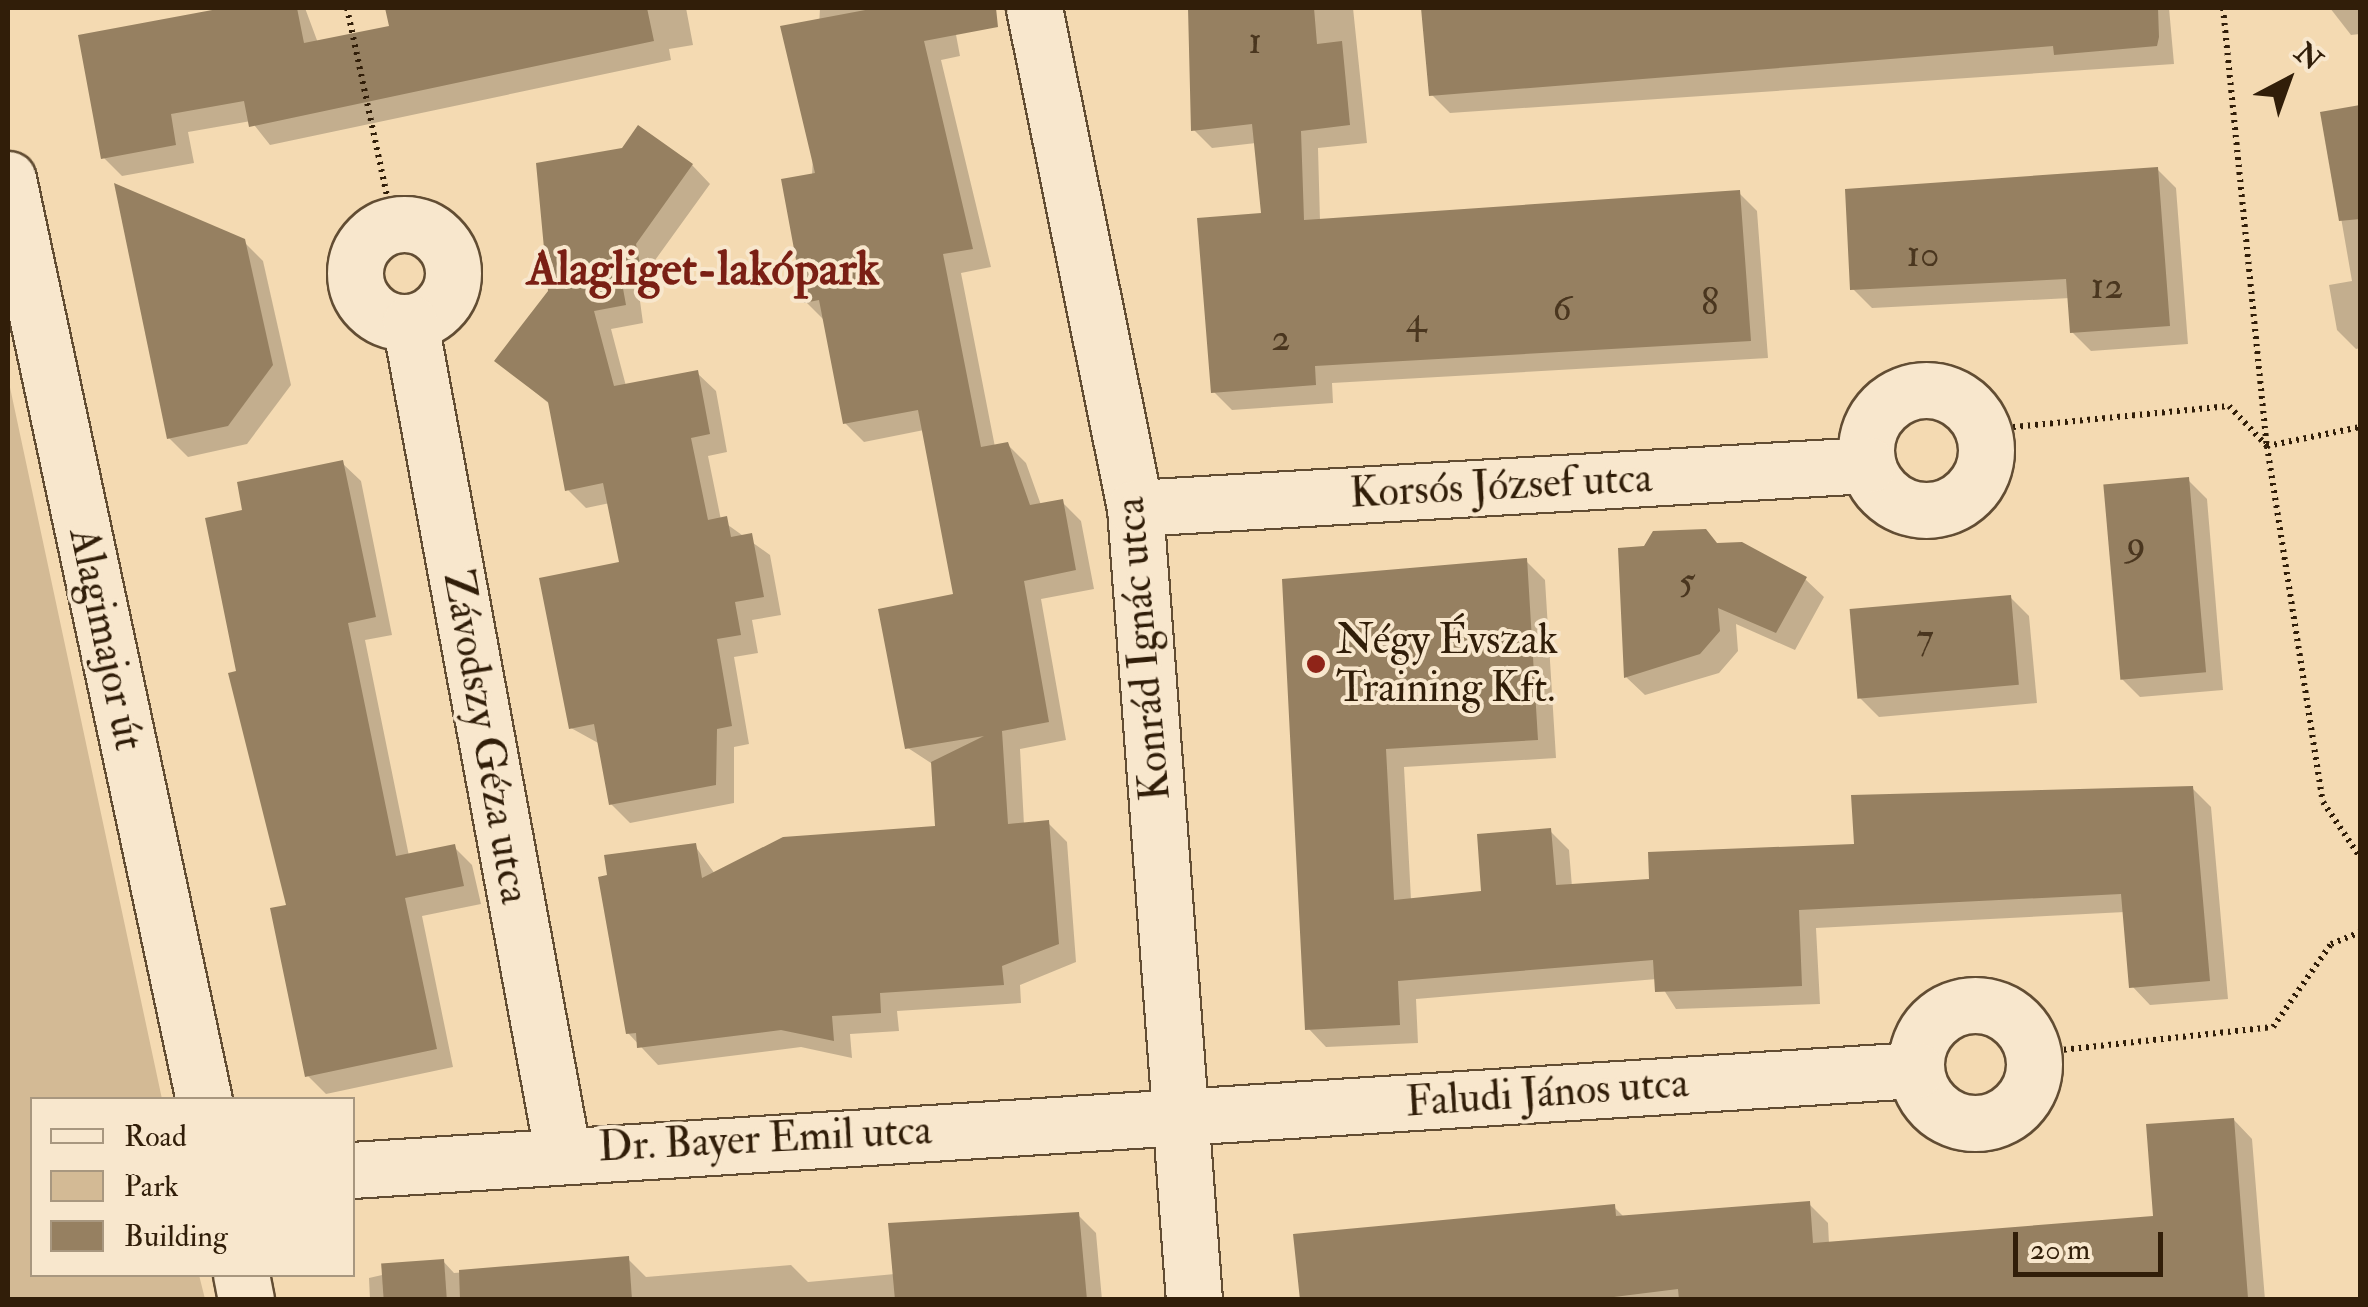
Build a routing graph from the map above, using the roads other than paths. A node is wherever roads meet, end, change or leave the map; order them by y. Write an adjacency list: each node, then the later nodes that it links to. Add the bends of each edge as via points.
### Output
1 (1034, 8): 5 (street, Konrád Ignác utca)
2 (8, 179): 7 (street, Alagimajor út)
3 (393, 225): 9 (street, Závodszy Géza utca, via 436,236 454,268 449,295 410,323)
4 (1868, 465): 4 (street, via 1871,425 1908,393 1958,399 1983,430 1984,468 1945,508 1889,498); 5 (street, Korsós József utca)
5 (1135, 508): 8 (street, Konrád Ignác utca)
6 (1916, 1070): 6 (street, via 1924,1032 1957,1007 2014,1019 2034,1053 2028,1091 1984,1124 1931,1105); 8 (street, Faludi János utca)
7 (203, 1097)
8 (1179, 1115): 9 (street, Dr. Bayer Emil utca); 11 (street, Konrád Ignác utca)
9 (562, 1150): 10 (street, Dr. Bayer Emil utca)
10 (355, 1170)
11 (1194, 1300)

